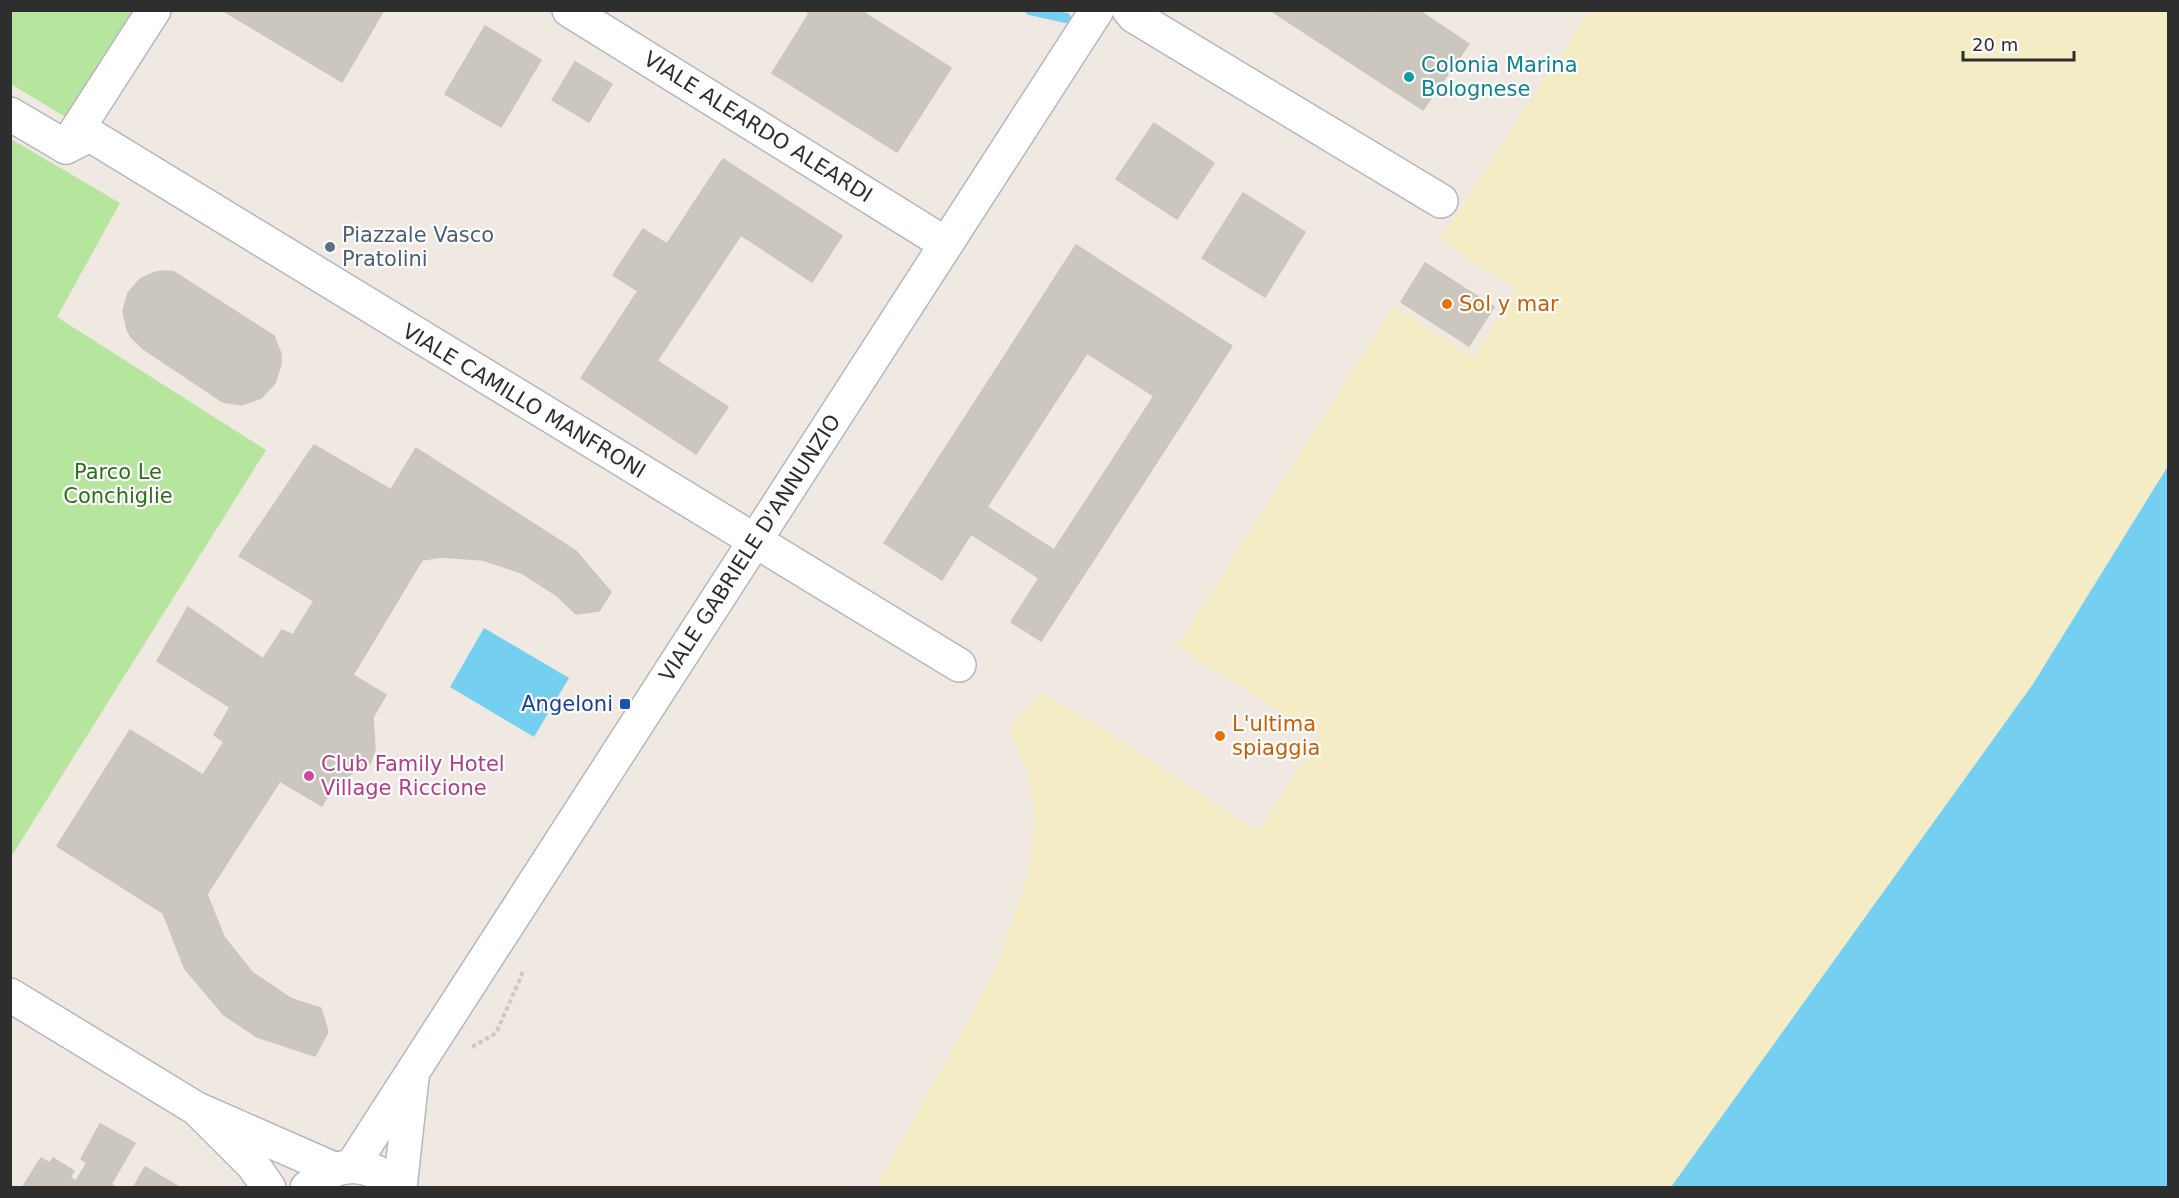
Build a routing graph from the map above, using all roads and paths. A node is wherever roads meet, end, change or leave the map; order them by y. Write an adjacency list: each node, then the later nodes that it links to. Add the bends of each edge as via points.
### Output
1 (154, 10): 6 (street)
2 (569, 10): 8 (street, VIALE ALEARDO ALEARDI)
3 (1130, 10): 7 (street, via 1134,16)
4 (1092, 18): 8 (street, VIALE GABRIELE D'ANNUNZIO)
5 (10, 114): 6 (street, VIALE CAMILLO MANFRONI)
6 (78, 141): 9 (street, VIALE CAMILLO MANFRONI)
7 (1442, 201)
8 (946, 244): 9 (street, VIALE GABRIELE D'ANNUNZIO)
9 (754, 542): 10 (street, VIALE CAMILLO MANFRONI); 12 (street, VIALE GABRIELE D'ANNUNZIO)
10 (959, 665)
11 (10, 995): 13 (street)
12 (413, 1070): 14 (street, VIALE GABRIELE D'ANNUNZIO); 17 (street, VIALE GABRIELE D'ANNUNZIO)
13 (197, 1109): 14 (street); 15 (street, via 253,1165)
14 (343, 1167): 16 (street, via 318,1177); 17 (street, via 370,1169)
15 (269, 1188)
16 (307, 1188)
17 (398, 1188)

